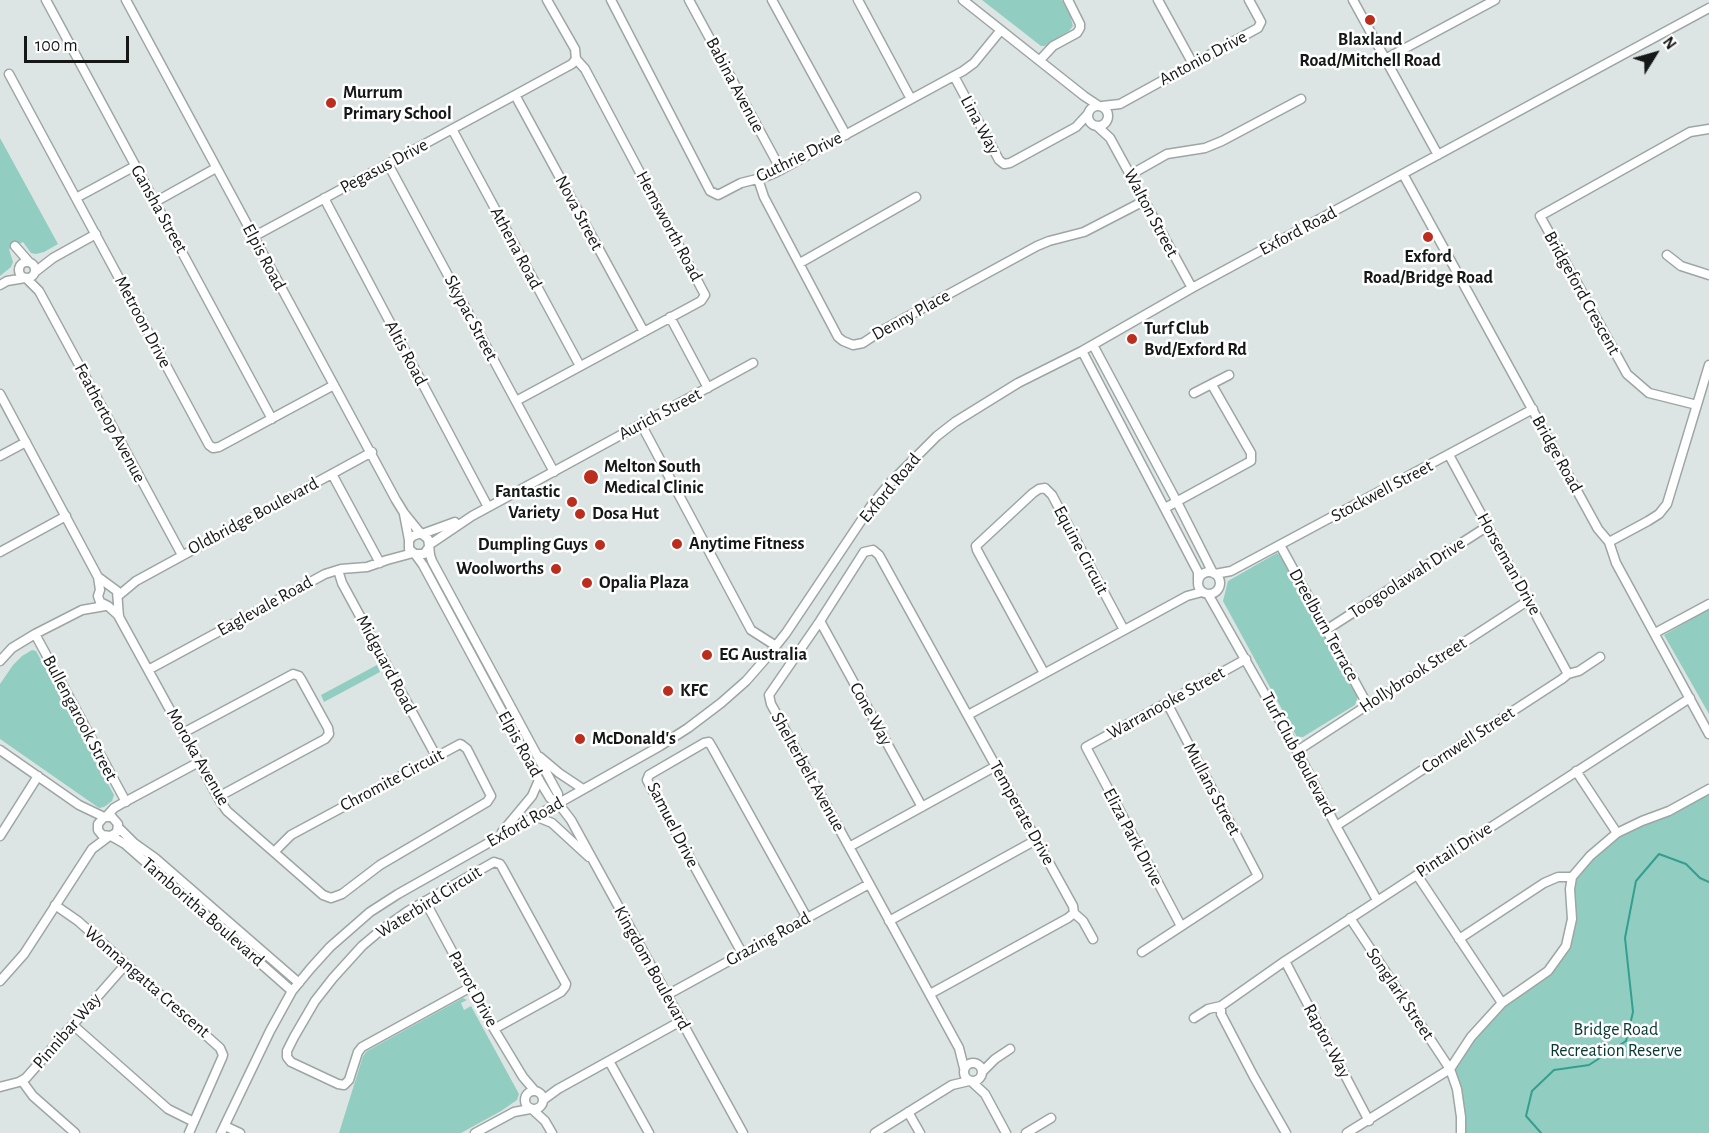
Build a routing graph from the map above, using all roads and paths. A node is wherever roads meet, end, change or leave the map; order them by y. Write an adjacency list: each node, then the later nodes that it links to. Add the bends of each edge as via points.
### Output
1 (46, 0): 38 (street, Gansha Street)
2 (126, 0): 39 (street, Elpis Road)
3 (547, 0): 16 (street, Hemsworth Road, via 575,49)
4 (611, 0): 43 (street, Guthrie Drive, via 710,191 717,195)
5 (689, 0): 40 (street, Babina Avenue)
6 (772, 0): 34 (street)
7 (858, 0): 24 (street)
8 (963, 0): 15 (street)
9 (1068, 0): 18 (street, via 1080,28)
10 (1158, 0): 19 (street)
11 (1249, 0): 19 (street, Antonio Drive, via 1261,22 1258,28)
12 (1353, 0): 17 (street)
13 (1496, 0): 17 (street)
14 (1709, 8): 36 (street, Exford Road)
15 (1001, 30): 18 (street); 21 (street, Guthrie Drive, via 974,63)
16 (576, 59): 22 (street, Pegasus Drive); 62 (street, Hemsworth Road, via 585,69 704,290 701,301)
17 (1386, 59): 36 (street)
18 (1040, 60): 23 (street)
19 (1193, 64): 26 (street, Antonio Drive)
20 (9, 74): 45 (street, Metroon Drive)
21 (954, 76): 24 (street, Guthrie Drive); 31 (street, Lina Way, via 1004,164)
22 (515, 95): 32 (street, Pegasus Drive); 63 (street, Nova Street)
23 (1084, 96): 27 (street); 28 (street)
24 (911, 99): 34 (street, Guthrie Drive)
25 (1301, 99): 42 (street, via 1222,141 1167,154)
26 (1120, 104): 27 (street, Antonio Drive); 29 (street, Antonio Drive)
27 (1101, 106): 28 (street); 29 (street)
28 (1088, 113): 30 (street, via 1089,121); 31 (street, Lina Way)
29 (1108, 118): 30 (street, via 1103,125); 35 (street, Walton Street)
30 (1095, 125): 31 (street, Lina Way); 35 (street, Walton Street)
31 (1076, 127)
32 (452, 129): 37 (street, Pegasus Drive); 68 (street, Athena Road)
33 (1709, 129): 76 (street, Bridgeford Crescent, via 1690,132 1540,216 1628,374 1649,393)
34 (846, 135): 40 (street, Guthrie Drive)
35 (1110, 138): 42 (street, Walton Street)
36 (1438, 155): 41 (street, Exford Road)
37 (388, 164): 46 (street, Pegasus Drive); 75 (street, Skypac Street)
38 (135, 166): 45 (street); 48 (street, Gansha Street)
39 (216, 168): 48 (street); 50 (street, Elpis Road)
40 (781, 170): 43 (street, Guthrie Drive)
41 (1403, 174): 60 (street, Exford Road); 77 (street, Bridge Road)
42 (1130, 175): 47 (street, Walton Street)
43 (758, 179): 54 (street, Denny Place)
44 (916, 197): 54 (street)
45 (76, 198): 49 (street, Metroon Drive)
46 (324, 198): 50 (street, Pegasus Drive); 87 (street, Altis Road)
47 (1144, 201): 54 (street, Denny Place, via 1084,232 1037,246 858,345 847,344 838,337); 60 (street, Walton Street)
48 (155, 202): 78 (street, Gansha Street)
49 (96, 234): 52 (street); 78 (street, Metroon Drive, via 208,445 219,447)
50 (253, 237): 70 (street, Elpis Road)
51 (1667, 255): 57 (street, via 1681,266)
52 (53, 258): 53 (street); 56 (street)
53 (30, 263): 55 (street); 55 (street, via 15,248); 56 (street)
54 (800, 263)
55 (20, 268): 58 (street); 59 (street)
56 (35, 273): 58 (street); 61 (street, Feathertop Avenue)
57 (1709, 275)
58 (25, 278): 59 (street); 61 (street, Feathertop Avenue)
59 (4, 283)
60 (1192, 288): 64 (street, Exford Road)
61 (39, 291): 100 (street, Feathertop Avenue)
62 (670, 317): 63 (street, Hemsworth Road); 72 (street)
63 (644, 332): 68 (street, Hemsworth Road)
64 (1093, 345): 65 (street, Exford Road); 86 (street)
65 (1082, 351): 88 (street); 123 (street, Exford Road, via 978,407 920,452 871,506)
66 (753, 363): 72 (street, Aurich Street)
67 (1709, 365): 76 (street)
68 (580, 366): 75 (street, Hemsworth Road)
69 (1230, 375): 71 (street)
70 (334, 385): 78 (street, Metroon Drive); 81 (street, Elpis Road)
71 (1212, 385): 73 (street); 86 (street, via 1251,453 1251,461)
72 (708, 388): 79 (street, Aurich Street)
73 (1194, 393)
74 (0, 394): 80 (street)
75 (516, 401): 84 (street, Skypac Street)
76 (1697, 405): 95 (street, via 1667,504 1659,514)
77 (1533, 409): 82 (street, Stockwell Street); 95 (street, Bridge Road, via 1598,529)
78 (272, 418)
79 (641, 424): 84 (street, Aurich Street); 123 (street, via 751,630)
80 (26, 442): 83 (street); 90 (street)
81 (372, 453): 85 (street, Oldbridge Boulevard); 89 (street, Elpis Road)
82 (1449, 455): 92 (street, Horseman Drive); 96 (street, Stockwell Street)
83 (0, 456)
84 (554, 471): 87 (street, Aurich Street)
85 (332, 474): 100 (street, Oldbridge Boulevard); 101 (street)
86 (1177, 502): 88 (street); 104 (street)
87 (489, 507): 91 (street, Aurich Street)
88 (1165, 508): 107 (street, via 1198,572)
89 (404, 513): 93 (street, Elpis Road); 94 (street, Elpis Road)
90 (66, 516): 98 (street); 105 (street)
91 (472, 516): 93 (street, Aurich Street); 97 (street, Aurich Street)
92 (1488, 526): 113 (street, Horseman Drive); 120 (street, Toogoolawah Drive)
93 (422, 534): 94 (street, via 415,534); 97 (street)
94 (409, 542): 99 (street); 101 (street, Eaglevale Road)
95 (1609, 542): 121 (street, Bridge Road, via 1616,563)
96 (1280, 545): 103 (street, Stockwell Street); 120 (street, Dreelburn Terrace)
97 (429, 546): 99 (street, via 424,554); 139 (street, Elpis Road, via 432,561)
98 (0, 552)
99 (414, 554): 101 (street, Eaglevale Road); 145 (street, Elpis Road)
100 (182, 555): 106 (street, Oldbridge Boulevard)
101 (384, 561): 102 (street, Eaglevale Road)
102 (338, 570): 127 (street, Eaglevale Road); 140 (street, Midguard Road)
103 (1231, 572): 104 (street, Stockwell Street); 109 (street, Stockwell Street)
104 (1214, 574): 107 (street, Stockwell Street, via 1206,573); 109 (street, via 1219,579)
105 (98, 577): 108 (street); 110 (street)
106 (136, 580): 108 (street, Oldbridge Boulevard); 112 (street, Oldbridge Boulevard)
107 (1198, 582): 109 (street); 111 (street)
108 (110, 586): 110 (street, via 104,586); 112 (street, via 117,591)
109 (1212, 591): 111 (street); 125 (street, Turf Club Boulevard, via 1217,609)
110 (99, 593): 115 (street, via 100,602); 116 (street)
111 (1187, 596): 119 (street)
112 (118, 599): 115 (street); 117 (street, Moroka Avenue)
113 (1529, 600): 129 (street, Horseman Drive); 132 (street, Hollybrook Street)
114 (1709, 604): 121 (street)
115 (106, 606): 116 (street); 117 (street, Moroka Avenue)
116 (82, 610): 122 (street)
117 (120, 616): 127 (street, Moroka Avenue)
118 (820, 621): 133 (street, Shelterbelt Avenue, via 864,552 873,550); 152 (street, Cone Way); 163 (street, Shelterbelt Avenue, via 769,695)
119 (1124, 630): 128 (street); 128 (street, Equine Circuit, via 1052,495 1045,488 1039,489 976,546)
120 (1326, 630): 132 (street, Dreelburn Terrace)
121 (1655, 633): 130 (street, Bridge Road)
122 (34, 634): 126 (street); 149 (street, Bullengarook Street)
123 (776, 646): 146 (street, Exford Road, via 746,681 688,728)
124 (1600, 657): 129 (street, Cornwell Street)
125 (1246, 659): 131 (street, Warranooke Street); 138 (street, Turf Club Boulevard)
126 (0, 661)
127 (148, 670): 134 (street, Moroka Avenue)
128 (1044, 673): 133 (street)
129 (1568, 674): 156 (street, Cornwell Street)
130 (1690, 698): 135 (street, Bridge Road); 143 (street, Pintail Drive)
131 (1167, 703): 136 (street, Warranooke Street); 178 (street, Mullans Street, via 1258,876)
132 (1367, 704): 138 (street, Hollybrook Street)
133 (968, 715): 142 (street, Temperate Drive)
134 (183, 733): 141 (street, Moroka Avenue); 148 (street, via 293,674 299,676 324,720 330,732 325,739)
135 (1709, 734)
136 (1086, 747): 178 (street, Eliza Park Drive)
137 (0, 750): 144 (street, Tamboritha Boulevard)
138 (1297, 750): 156 (street, Turf Club Boulevard)
139 (535, 752): 146 (street); 150 (street, Elpis Road, via 558,794)
140 (436, 756): 165 (street, Chromite Circuit, via 291,835); 170 (street, Chromite Circuit, via 460,744 465,746 490,792 490,800)
141 (198, 762): 148 (street, Moroka Avenue); 149 (street)
142 (996, 766): 152 (street); 162 (street, Temperate Drive)
143 (1576, 771): 158 (street); 167 (street, Pintail Drive)
144 (38, 776): 151 (street, Tamboritha Boulevard); 159 (street)
145 (539, 780): 150 (street, Elpis Road); 161 (street, via 532,796)
146 (583, 789): 150 (street, Exford Road)
147 (1709, 789): 158 (street, via 1670,811)
148 (218, 797): 165 (street, Moroka Avenue, via 227,811)
149 (126, 802): 154 (street); 155 (street)
150 (558, 803): 153 (street, Exford Road); 166 (street, Kingdom Boulevard)
151 (79, 805): 154 (street, Tamboritha Boulevard); 157 (street, Tamboritha Boulevard)
152 (922, 807): 163 (street)
153 (535, 816): 161 (street, Exford Road); 166 (street, via 552,823)
154 (105, 817): 155 (street, Tamboritha Boulevard, via 112,817); 157 (street)
155 (118, 824): 160 (street, via 117,832); 186 (street, Tamboritha Boulevard, via 134,843)
156 (1336, 826): 171 (street, Turf Club Boulevard)
157 (98, 828): 160 (street, Tamboritha Boulevard, via 102,835); 164 (street)
158 (1617, 833): 168 (street)
159 (0, 836)
160 (110, 836): 164 (street); 188 (street, Tamboritha Boulevard, via 137,854)
161 (498, 837): 186 (street, Exford Road, via 370,912 330,947)
162 (1036, 840): 174 (street, Temperate Drive); 177 (street)
163 (849, 847): 169 (street, Shelterbelt Avenue)
164 (92, 849): 173 (street)
165 (274, 852): 170 (street, Moroka Avenue)
166 (593, 862): 190 (street, Kingdom Boulevard)
167 (1417, 875): 171 (street, Pintail Drive); 180 (street)
168 (1572, 877): 180 (street, via 1544,883); 191 (street, via 1572,919 1566,946 1548,971)
169 (869, 884): 175 (street, Grazing Road); 177 (street, Shelterbelt Avenue)
170 (331, 898)
171 (1377, 900): 176 (street, Pintail Drive)
172 (425, 901): 187 (street, Parrot Drive); 187 (street, Waterbird Circuit, via 381,930 342,967 308,1013 287,1057 344,1085 362,1047); 196 (street, Waterbird Circuit, via 494,862 500,864 564,980 564,990)
173 (55, 905): 184 (street, Wonnangatta Crescent); 185 (street, via 24,954)
174 (1074, 913): 179 (street, Temperate Drive); 189 (street)
175 (807, 918): 182 (street, Grazing Road); 182 (street, Samuel Drive, via 709,742 704,743 647,777)
176 (1350, 918): 183 (street, Pintail Drive); 202 (street, Songlark Street)
177 (889, 921): 189 (street, Shelterbelt Avenue)
178 (1181, 926): 181 (street)
179 (1093, 939)
180 (1459, 939): 191 (street)
181 (1142, 952)
182 (742, 953): 190 (street, Grazing Road)
183 (1285, 961): 192 (street, Pintail Drive); 220 (street, Raptor Way)
184 (126, 964): 195 (street, Pinnibar Way); 221 (street, Wonnangatta Crescent, via 222,1052)
185 (0, 981)
186 (299, 983): 188 (street, Exford Road)
187 (471, 987): 196 (street, Parrot Drive)
188 (292, 991): 222 (street, Exford Road)
189 (930, 994): 197 (street, Shelterbelt Avenue)
190 (667, 995): 194 (street, Kingdom Boulevard)
191 (1502, 1003): 202 (street, via 1471,1037)
192 (1221, 1006): 193 (street, Pintail Drive); 234 (street, via 1221,1014)
193 (1194, 1017)
194 (681, 1021): 200 (street); 229 (street, Kingdom Boulevard)
195 (73, 1025): 206 (street, Pinnibar Way); 221 (street, via 168,1109)
196 (494, 1029): 205 (street, Parrot Drive)
197 (959, 1048): 201 (street, Shelterbelt Avenue); 203 (street, Shelterbelt Avenue)
198 (1010, 1049): 199 (street)
199 (995, 1059): 201 (street); 204 (street)
200 (609, 1060): 210 (street); 228 (street)
201 (975, 1063): 203 (street); 204 (street)
202 (1450, 1069): 220 (street); 236 (street, Songlark Street)
203 (964, 1070): 207 (street, via 964,1077); 208 (street)
204 (982, 1074): 207 (street); 212 (street)
205 (523, 1077): 211 (street, Parrot Drive); 213 (street, Parrot Drive)
206 (22, 1081): 209 (street, Pinnibar Way); 223 (street, via 33,1096)
207 (970, 1081): 208 (street); 212 (street)
208 (952, 1085): 217 (street)
209 (0, 1087)
210 (558, 1089): 211 (street); 214 (street)
211 (536, 1091): 213 (street); 214 (street)
212 (985, 1094): 232 (street)
213 (525, 1098): 215 (street); 216 (street)
214 (543, 1102): 215 (street); 219 (street)
215 (531, 1109): 216 (street); 219 (street)
216 (514, 1112): 226 (street)
217 (908, 1112): 230 (street); 231 (street)
218 (1051, 1118): 233 (street)
219 (545, 1121): 227 (street)
220 (1369, 1121): 235 (street)
221 (194, 1122): 224 (street, Wonnangatta Crescent)
222 (223, 1129): 225 (street)
223 (75, 1133)
224 (189, 1133)
225 (240, 1133)
226 (475, 1133)
227 (552, 1133)
228 (649, 1133)
229 (743, 1133)
230 (875, 1133)
231 (920, 1133)
232 (1006, 1133)
233 (1026, 1133)
234 (1286, 1133)
235 (1347, 1133)
236 (1461, 1133)

